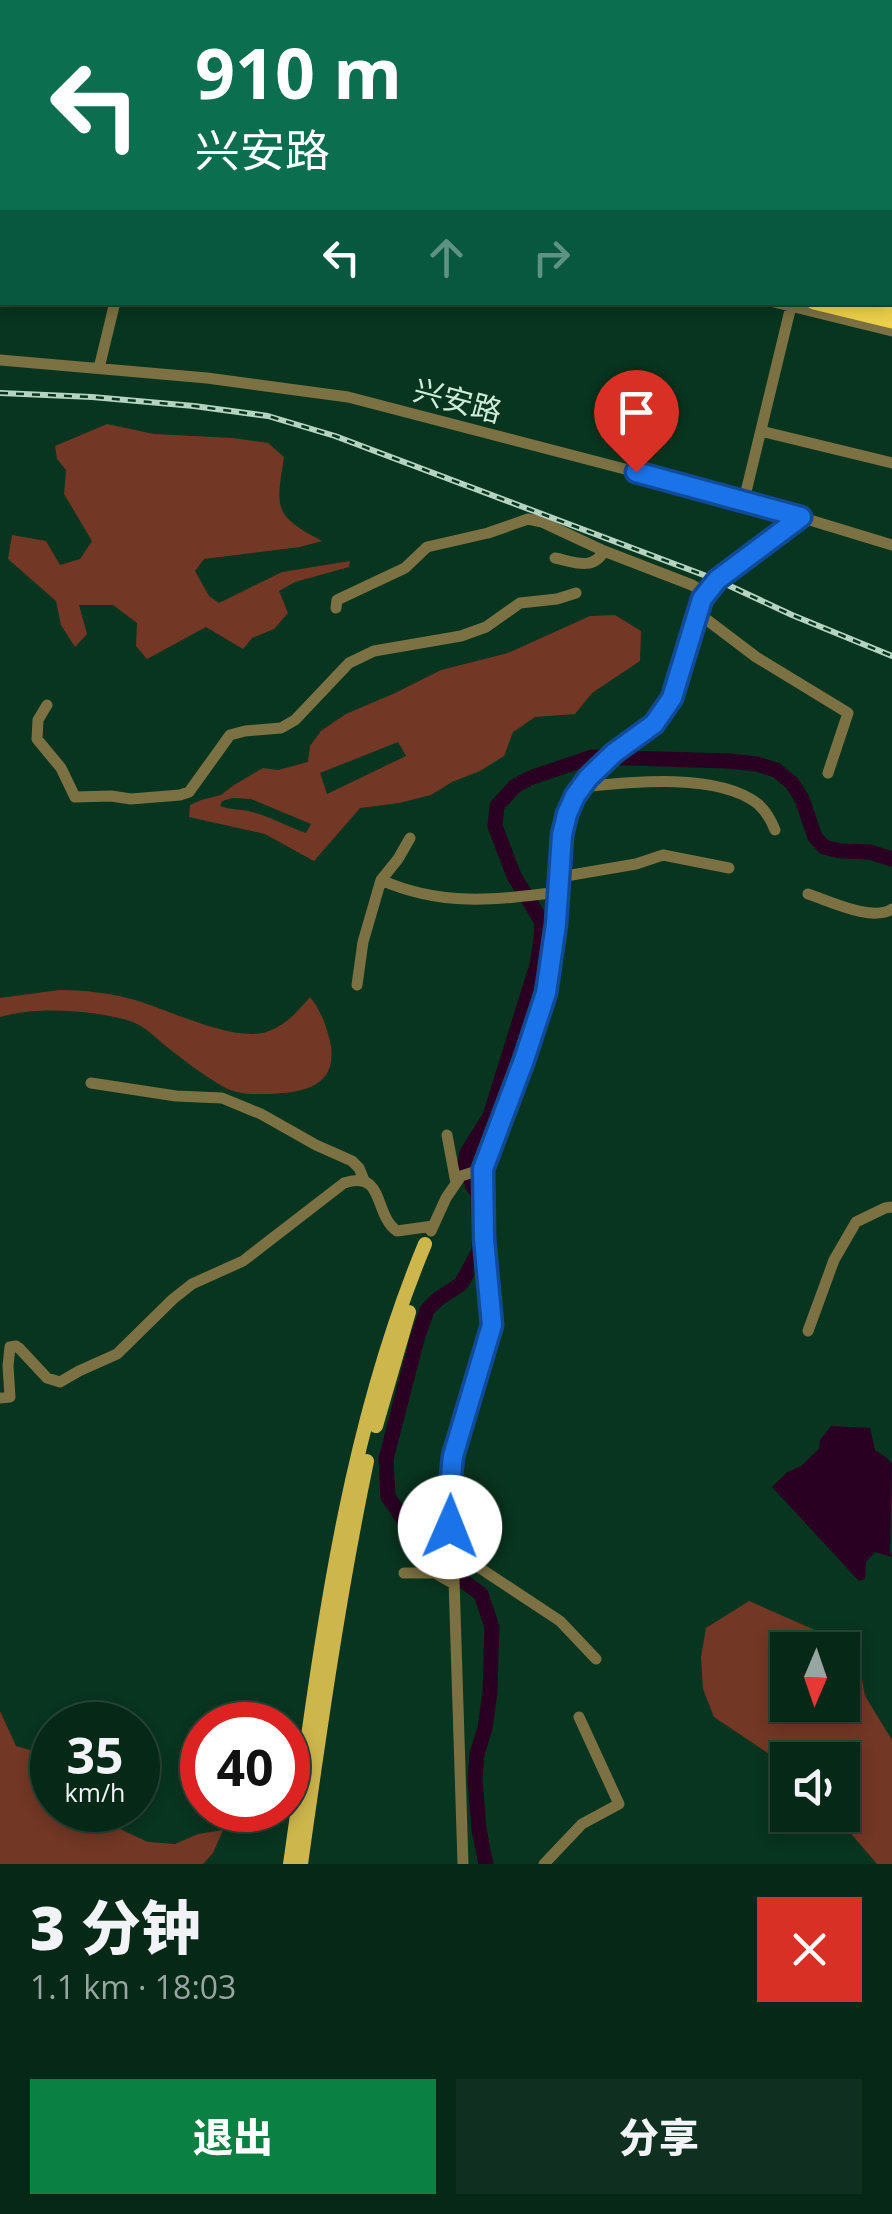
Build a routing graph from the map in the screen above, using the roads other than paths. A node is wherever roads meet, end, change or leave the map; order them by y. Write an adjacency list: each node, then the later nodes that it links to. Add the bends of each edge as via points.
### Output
1 (115, 305): 7 (street)
2 (792, 305): 5 (street); 8 (street)
3 (826, 305): 4 (highway)
4 (892, 322)
5 (892, 331)
6 (0, 360): 7 (street, 兴安路)
7 (99, 368): 10 (street, 兴安路, via 348,397)
8 (762, 431): 9 (street); 10 (street)
9 (892, 463)
10 (744, 500): 11 (street, 兴安路)
11 (801, 517): 12 (street, 兴安路); 16 (street)
12 (892, 545)
13 (604, 551): 14 (street, via 590,564); 16 (street); 17 (street, via 528,519 427,547 404,568 337,600)
14 (555, 558)
15 (576, 594): 19 (street, via 520,603 461,636 360,656 295,720 230,734 190,792 180,795 75,797 37,739)
16 (706, 594): 18 (street)
17 (336, 608)
18 (698, 613): 20 (street, via 756,658 848,713); 21 (street, via 672,698 654,724)
19 (48, 705)
20 (828, 773)
21 (581, 786): 22 (street, via 705,784 757,804); 25 (street, via 564,824)
22 (776, 830)
23 (410, 838): 26 (street)
24 (729, 868): 25 (street, via 663,855)
25 (560, 877): 27 (street)
26 (381, 880): 27 (street, via 462,901); 30 (street)
27 (558, 892): 33 (street, via 546,993 519,1075)
28 (808, 894): 29 (street, via 868,914)
29 (892, 910)
30 (357, 985)
31 (91, 1082): 34 (street, via 222,1098 352,1161)
32 (447, 1136): 33 (street)
33 (468, 1175): 36 (street, via 446,1198); 40 (street, via 484,1239 492,1325 453,1456)
34 (364, 1180): 36 (street, via 397,1231); 39 (street, via 344,1183 243,1261 192,1284 118,1354 69,1378 47,1378 10,1347 10,1396)
35 (892, 1207): 38 (street, via 856,1222)
36 (433, 1226): 37 (street)
37 (425, 1244): 45 (main road, via 384,1354 340,1534); 46 (main road, via 352,1535)
38 (808, 1331)
39 (0, 1398)
40 (451, 1548): 42 (street); 43 (street, via 560,1621)
41 (404, 1573): 42 (street)
42 (454, 1577): 47 (street)
43 (596, 1660)
44 (579, 1716): 48 (street, via 619,1804 582,1824)
45 (290, 1864)
46 (300, 1864)
47 (463, 1864)
48 (544, 1864)

